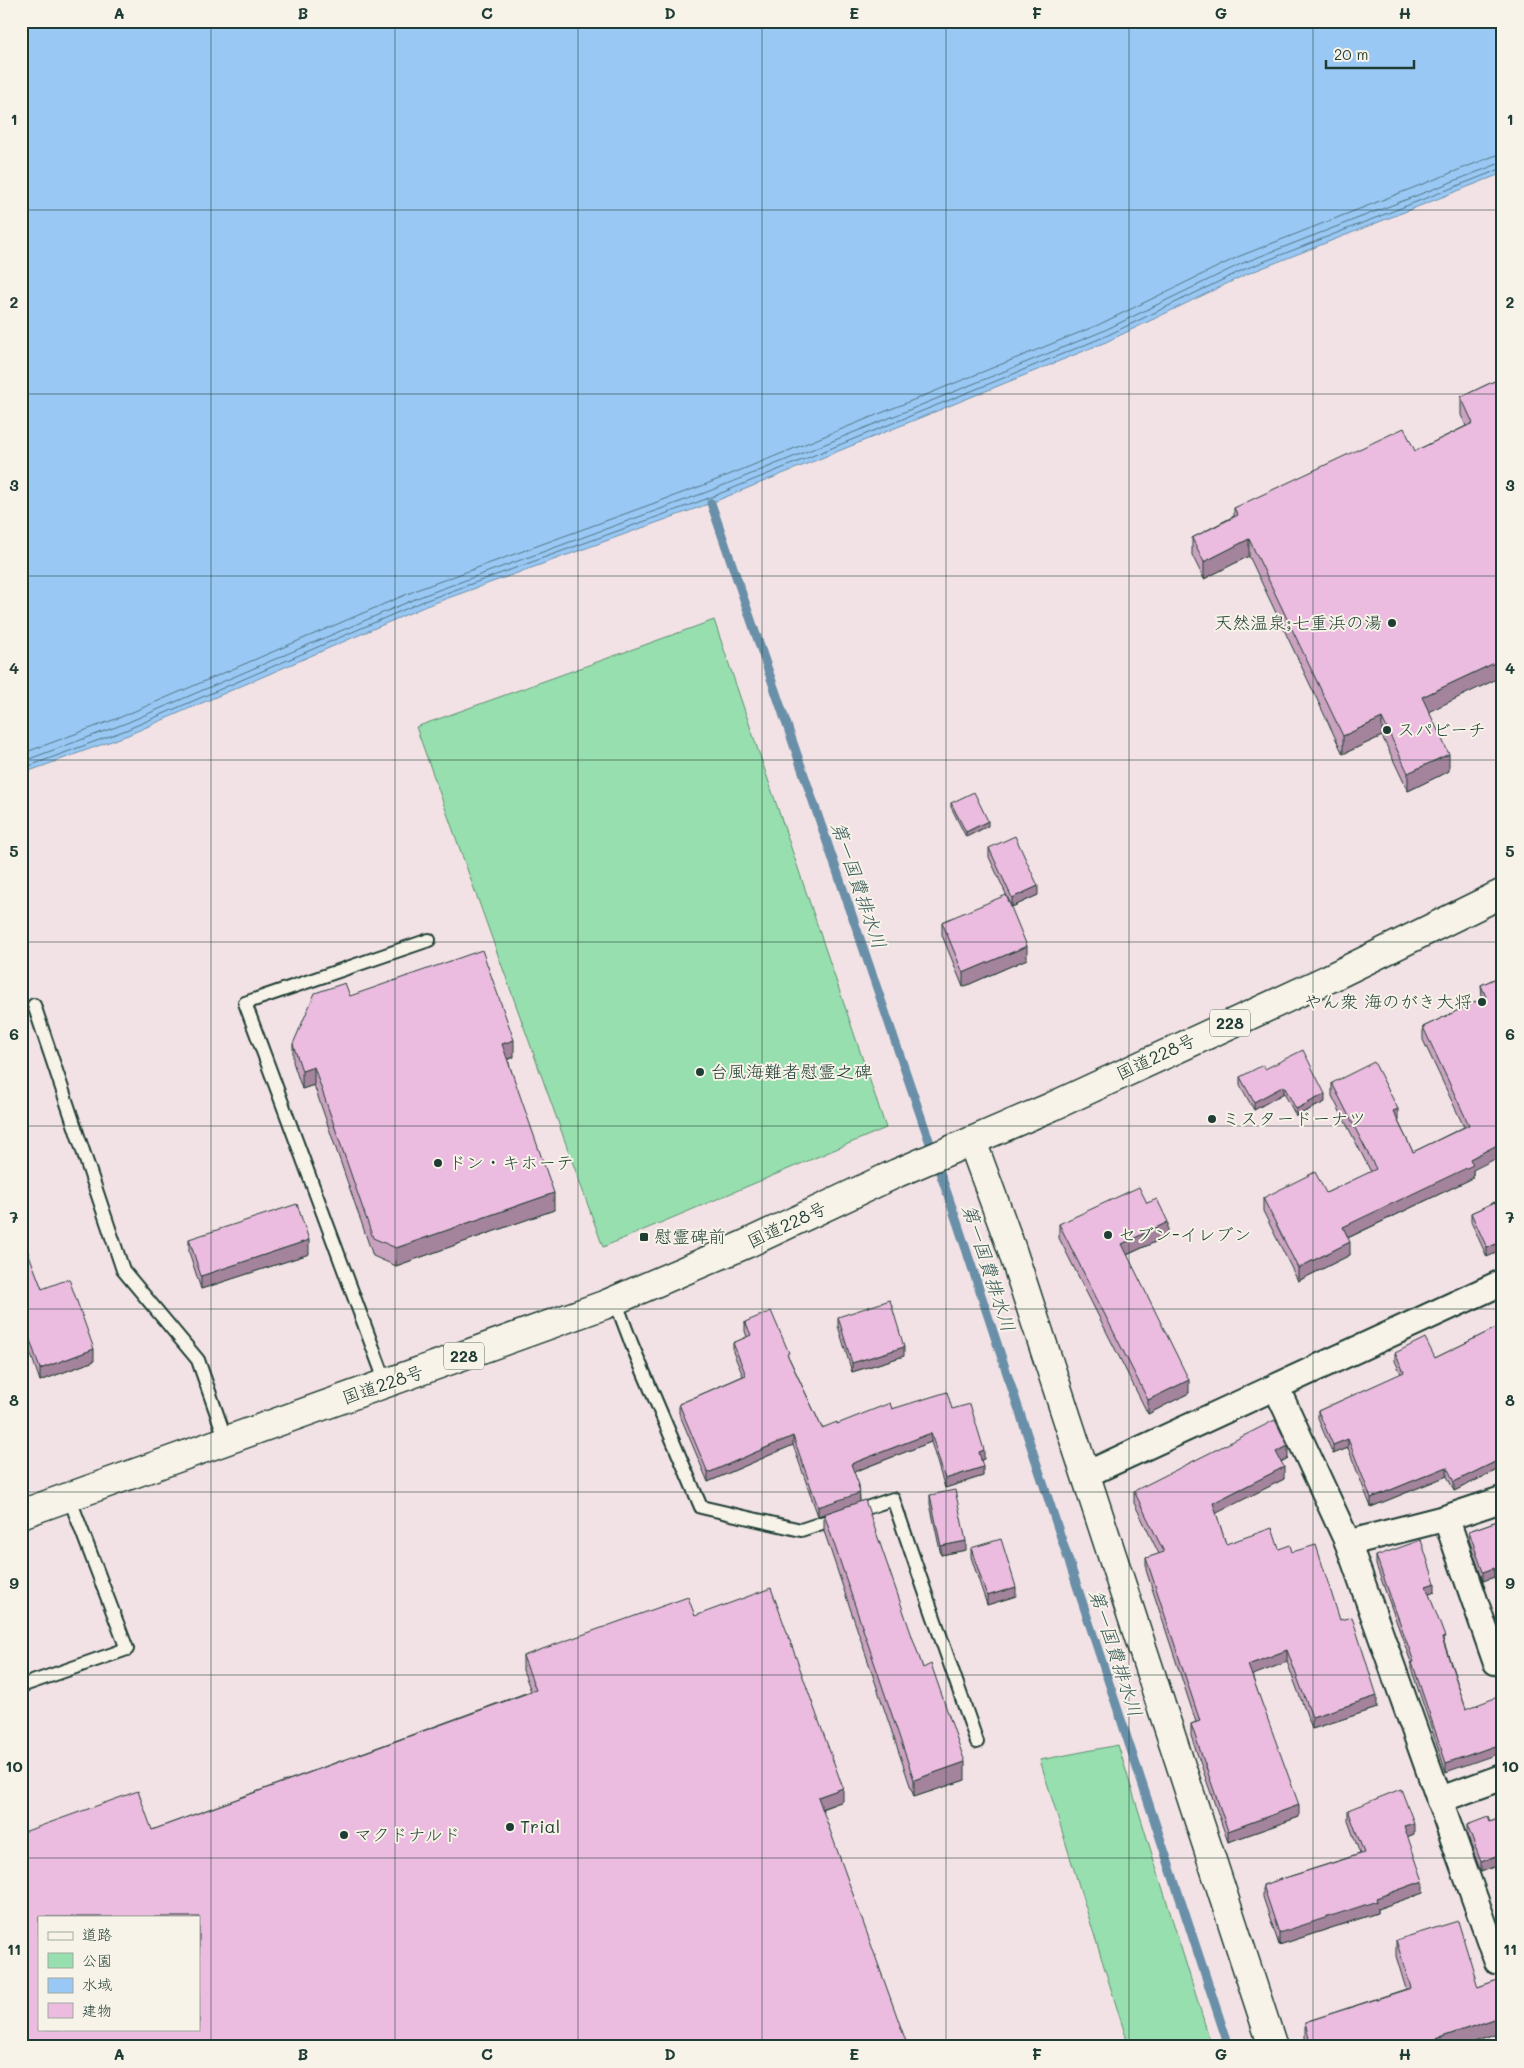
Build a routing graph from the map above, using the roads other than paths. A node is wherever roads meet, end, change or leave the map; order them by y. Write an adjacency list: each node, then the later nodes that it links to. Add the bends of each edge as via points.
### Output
1 (1503, 893): 4 (main road, 国道228号 / 228, via 1328,979)
2 (429, 940): 7 (lane, via 245,1003)
3 (34, 1006): 9 (lane, via 122,1270 198,1360)
4 (963, 1145): 6 (main road, 国道228号 / 228); 10 (main road, via 1011,1247)
5 (1503, 1282): 8 (street)
6 (615, 1300): 7 (main road, 国道228号 / 228); 18 (lane, via 701,1507 800,1530 893,1499)
7 (386, 1383): 9 (main road, 国道228号 / 228)
8 (1276, 1387): 10 (street); 15 (street)
9 (226, 1440): 11 (main road, 国道228号 / 228)
10 (1087, 1474): 22 (main road)
11 (69, 1497): 13 (main road, 国道228号 / 228); 17 (lane, via 127,1649)
12 (1503, 1499): 14 (street)
13 (21, 1514)
14 (1446, 1518): 15 (street); 16 (street, via 1496,1662)
15 (1348, 1543): 20 (street)
16 (1503, 1659)
17 (21, 1686)
18 (978, 1742)
19 (1503, 1776): 20 (street)
20 (1439, 1800): 21 (street, via 1497,1961)
21 (1503, 1959)
22 (1272, 2047)

